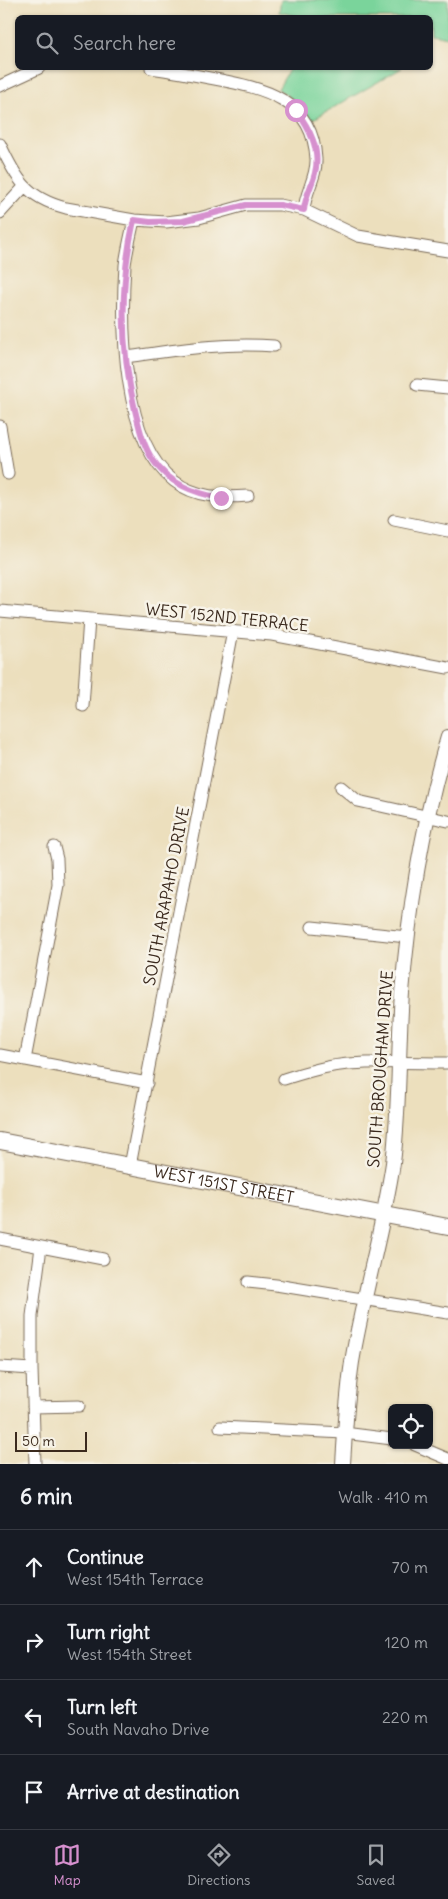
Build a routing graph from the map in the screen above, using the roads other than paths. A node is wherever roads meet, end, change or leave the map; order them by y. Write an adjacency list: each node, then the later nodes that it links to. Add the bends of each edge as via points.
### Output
1 (35, 70): 3 (street)
2 (162, 70): 6 (street, via 252,86 274,94 296,110 310,132 316,160)
3 (0, 86)
4 (0, 144): 5 (street, via 16,176)
5 (25, 186): 7 (street); 8 (street, via 34,195 56,205)
6 (304, 210): 8 (street, via 280,205 246,205 183,221); 9 (street, via 345,232)
7 (0, 213)
8 (134, 220): 11 (street, via 126,264 123,315)
9 (448, 251)
10 (274, 346): 11 (street, via 220,344)
11 (126, 356): 16 (street, via 145,445 153,460 175,482 190,490 221,498)
12 (417, 385): 13 (street)
13 (448, 388)
14 (0, 426): 15 (street)
15 (8, 474)
16 (248, 496)
17 (394, 520): 18 (street)
18 (448, 531)
19 (0, 611): 20 (street, WEST 152ND TERRACE)
20 (89, 619): 21 (street, WEST 152ND TERRACE); 23 (street)
21 (233, 631): 22 (street, WEST 152ND TERRACE, via 272,635); 36 (street, SOUTH ARAPAHO DRIVE)
22 (448, 668)
23 (83, 706)
24 (448, 737): 26 (street, SOUTH BROUGHAM DRIVE)
25 (341, 787): 26 (street, via 358,801)
26 (428, 816): 27 (street); 30 (street, SOUTH BROUGHAM DRIVE)
27 (448, 821)
28 (54, 847): 32 (street, via 58,884)
29 (312, 926): 30 (street)
30 (407, 937): 33 (street, SOUTH BROUGHAM DRIVE)
31 (0, 1055): 32 (street)
32 (24, 1060): 36 (street)
33 (400, 1063): 34 (street); 35 (street, via 340,1065); 39 (street, SOUTH BROUGHAM DRIVE, via 395,1144)
34 (448, 1063)
35 (284, 1079)
36 (146, 1084): 38 (street, SOUTH ARAPAHO DRIVE)
37 (0, 1141): 38 (main road, WEST 151ST STREET)
38 (130, 1166): 39 (main road, WEST 151ST STREET)
39 (382, 1215): 40 (main road, WEST 151ST STREET); 45 (street, SOUTH BROUGHAM DRIVE)
40 (448, 1227)
41 (0, 1238): 42 (street)
42 (41, 1247): 43 (street); 48 (street, via 32,1316)
43 (103, 1259)
44 (248, 1282): 45 (street)
45 (365, 1299): 46 (street); 52 (street, SOUTH BROUGHAM DRIVE, via 352,1361)
46 (448, 1313)
47 (0, 1367): 48 (street)
48 (32, 1369): 50 (street)
49 (78, 1406): 50 (street)
50 (33, 1407): 56 (street)
51 (220, 1427): 52 (street)
52 (344, 1433): 53 (street); 57 (street, SOUTH BROUGHAM DRIVE)
53 (388, 1438)
54 (424, 1449): 55 (street)
55 (448, 1459)
56 (35, 1464)
57 (343, 1464)

